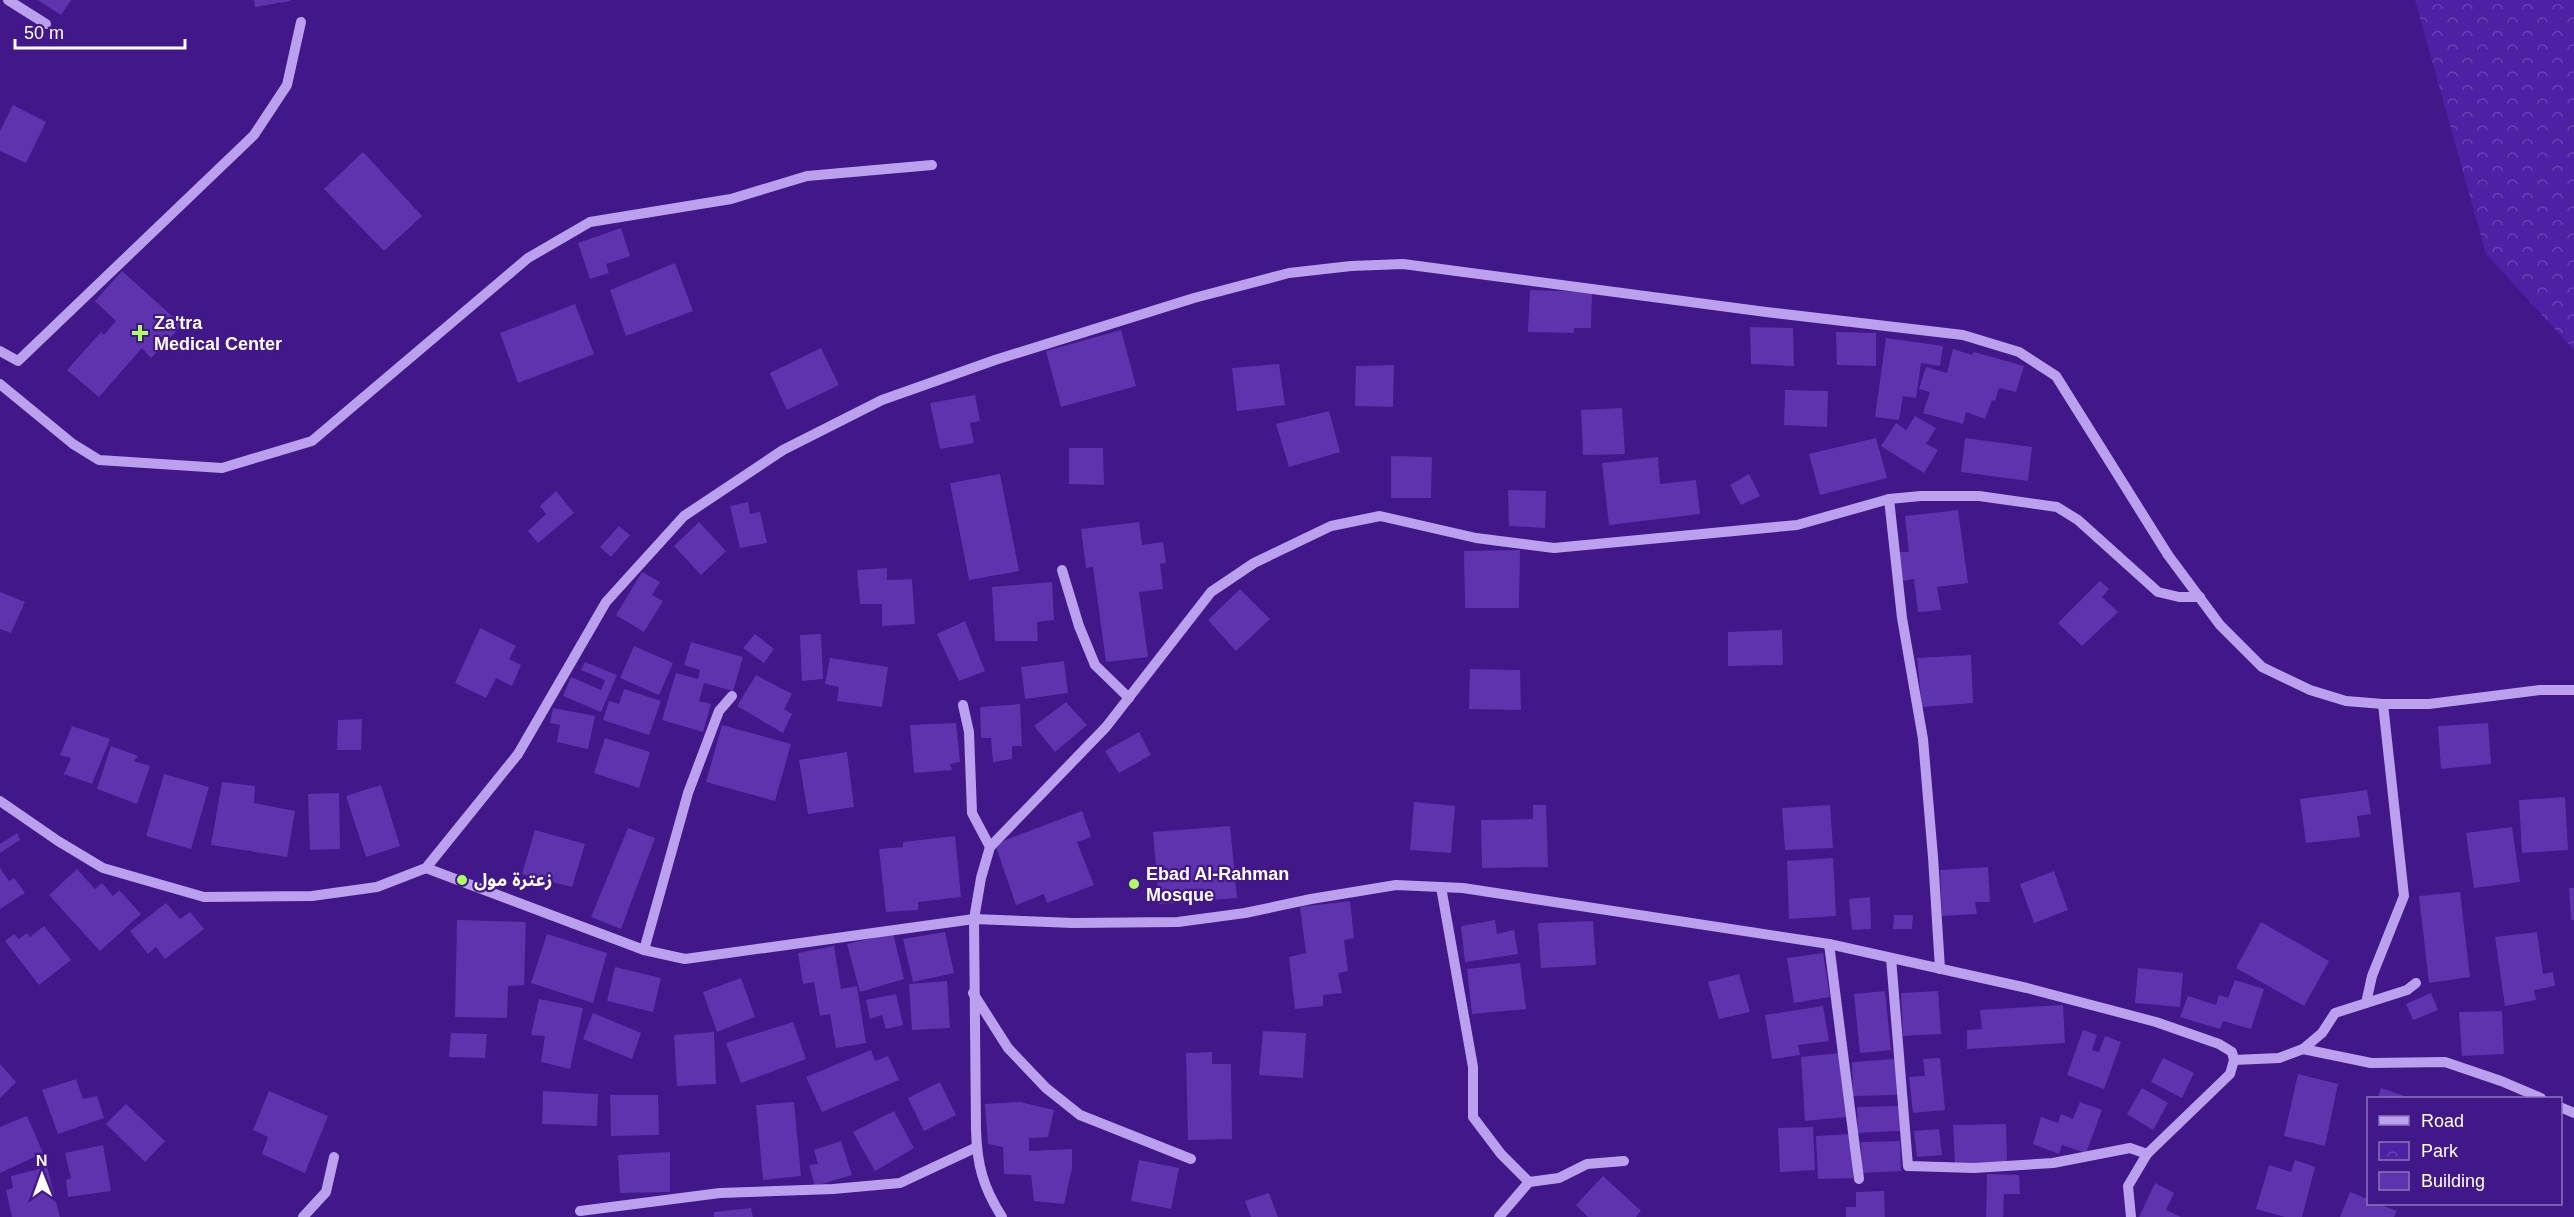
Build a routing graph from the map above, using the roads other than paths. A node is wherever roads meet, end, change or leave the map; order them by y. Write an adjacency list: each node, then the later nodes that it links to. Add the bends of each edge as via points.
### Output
1 (8, 0): 3 (street)
2 (301, 22): 5 (street, via 287,85 254,135 18,361)
3 (46, 24)
4 (932, 165): 6 (street, via 807,176 730,199 590,222 528,258 312,441 222,468 99,460)
5 (0, 351)
6 (0, 384)
7 (1889, 499): 9 (street, via 1979,496 2057,507 2078,520 2158,592); 12 (street, via 1797,525 1554,548 1476,538 1380,516 1331,526 1254,563 1211,592); 23 (street, via 1902,618 1923,739)
8 (1062, 570): 12 (street, via 1095,665)
9 (2200, 597): 13 (street, via 2220,625 2262,667 2319,693 2346,701); 17 (street, via 2168,555 2056,376 2019,352 1963,335 1403,264 1288,273 1017,353 882,400 783,450 684,516 606,602 518,754)
10 (2574, 690): 13 (street, via 2540,690 2429,704)
11 (732, 696): 21 (street, via 719,711 688,793)
12 (1129, 698): 16 (street)
13 (2383, 704): 26 (street, via 2404,896 2372,976)
14 (963, 705): 16 (street, via 969,732 972,813)
15 (0, 801): 17 (street, via 103,868 204,897 312,896 377,887)
16 (990, 847): 19 (street)
17 (426, 868): 21 (street)
18 (1441, 887): 19 (street, via 1396,885 1178,922); 20 (street); 36 (street, via 1473,1067 1473,1118)
19 (974, 919): 21 (street, via 685,959); 25 (street)
20 (1829, 944): 22 (street); 35 (street)
21 (644, 950)
22 (1891, 958): 23 (street); 31 (street, via 1908,1166 1974,1168 2053,1163 2130,1148)
23 (1940, 969): 28 (street, via 2156,1022 2219,1044 2232,1052)
24 (2416, 983): 26 (street, via 2407,990)
25 (973, 993): 30 (street); 33 (street, via 1008,1048 1046,1088 1080,1115)
26 (2366, 1003): 27 (street, via 2335,1013 2322,1033)
27 (2303, 1048): 28 (street, via 2279,1058); 29 (street, via 2372,1063 2445,1062)
28 (2234, 1060): 31 (street, via 2229,1074)
29 (2539, 1097)
30 (976, 1148): 37 (street, via 900,1183 720,1193); 39 (street, via 992,1202)
31 (2148, 1154): 41 (street, via 2128,1186)
32 (334, 1157): 38 (street, via 326,1192)
33 (1191, 1160)
34 (1624, 1161): 36 (street, via 1587,1164 1559,1178)
35 (1859, 1179)
36 (1529, 1182): 40 (street)
37 (580, 1211)
38 (303, 1217)
39 (1002, 1217)
40 (1499, 1217)
41 (2131, 1217)

